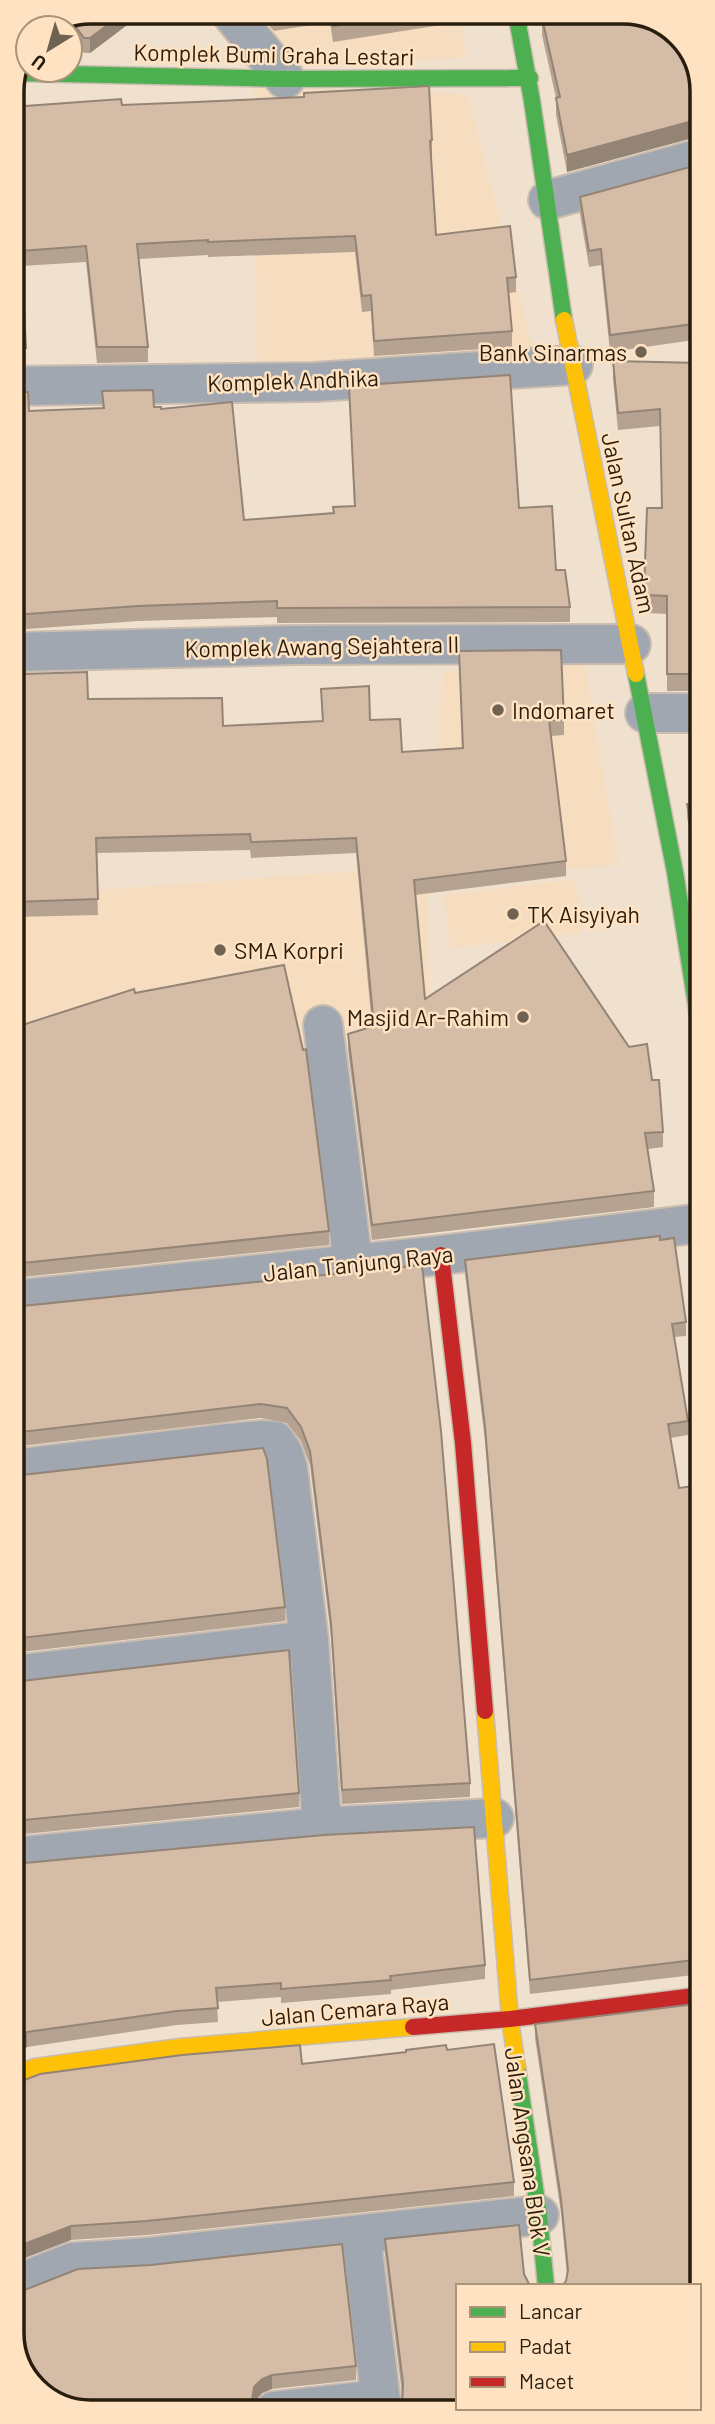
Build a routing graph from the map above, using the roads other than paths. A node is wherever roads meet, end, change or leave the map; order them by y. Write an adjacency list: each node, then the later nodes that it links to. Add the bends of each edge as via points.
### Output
1 (240, 24): 5 (street)
2 (519, 25): 4 (main road, Jalan Sultan Adam)
3 (84, 74): 5 (main road, Komplek Bumi Graha Lestari)
4 (530, 78): 5 (main road, Komplek Bumi Graha Lestari); 7 (main road, Jalan Sultan Adam)
5 (285, 79)
6 (690, 161): 7 (street)
7 (548, 200): 8 (main road, Jalan Sultan Adam)
8 (573, 365): 9 (street, Komplek Andhika, via 315,382); 10 (main road, Jalan Sultan Adam)
9 (24, 386)
10 (631, 644): 11 (street, Komplek Awang Sejahtera II); 12 (main road, Jalan Sultan Adam)
11 (24, 652)
12 (645, 713): 13 (street); 14 (main road, Jalan Sultan Adam)
13 (690, 713)
14 (690, 942)
15 (323, 1025): 18 (street)
16 (690, 1224): 17 (street, Jalan Tanjung Raya)
17 (442, 1255): 18 (street, Jalan Tanjung Raya); 23 (main road, Jalan Angsana Blok V, via 463,1443)
18 (353, 1263): 19 (street, Jalan Tanjung Raya)
19 (24, 1299)
20 (24, 1468): 21 (street, via 275,1441 288,1468)
21 (309, 1640): 22 (street); 24 (street)
22 (24, 1674)
23 (494, 1818): 24 (street); 27 (main road, Jalan Angsana Blok V)
24 (322, 1827): 25 (street)
25 (24, 1856)
26 (690, 1996): 27 (main road, Jalan Cemara Raya)
27 (510, 2019): 28 (main road, Jalan Cemara Raya, via 180,2047); 29 (main road, Jalan Angsana Blok V)
28 (24, 2071)
29 (539, 2215): 30 (street); 32 (main road, Jalan Angsana Blok V)
30 (362, 2234): 31 (street, via 73,2262); 33 (street)
31 (24, 2281)
32 (546, 2284)
33 (381, 2400)

